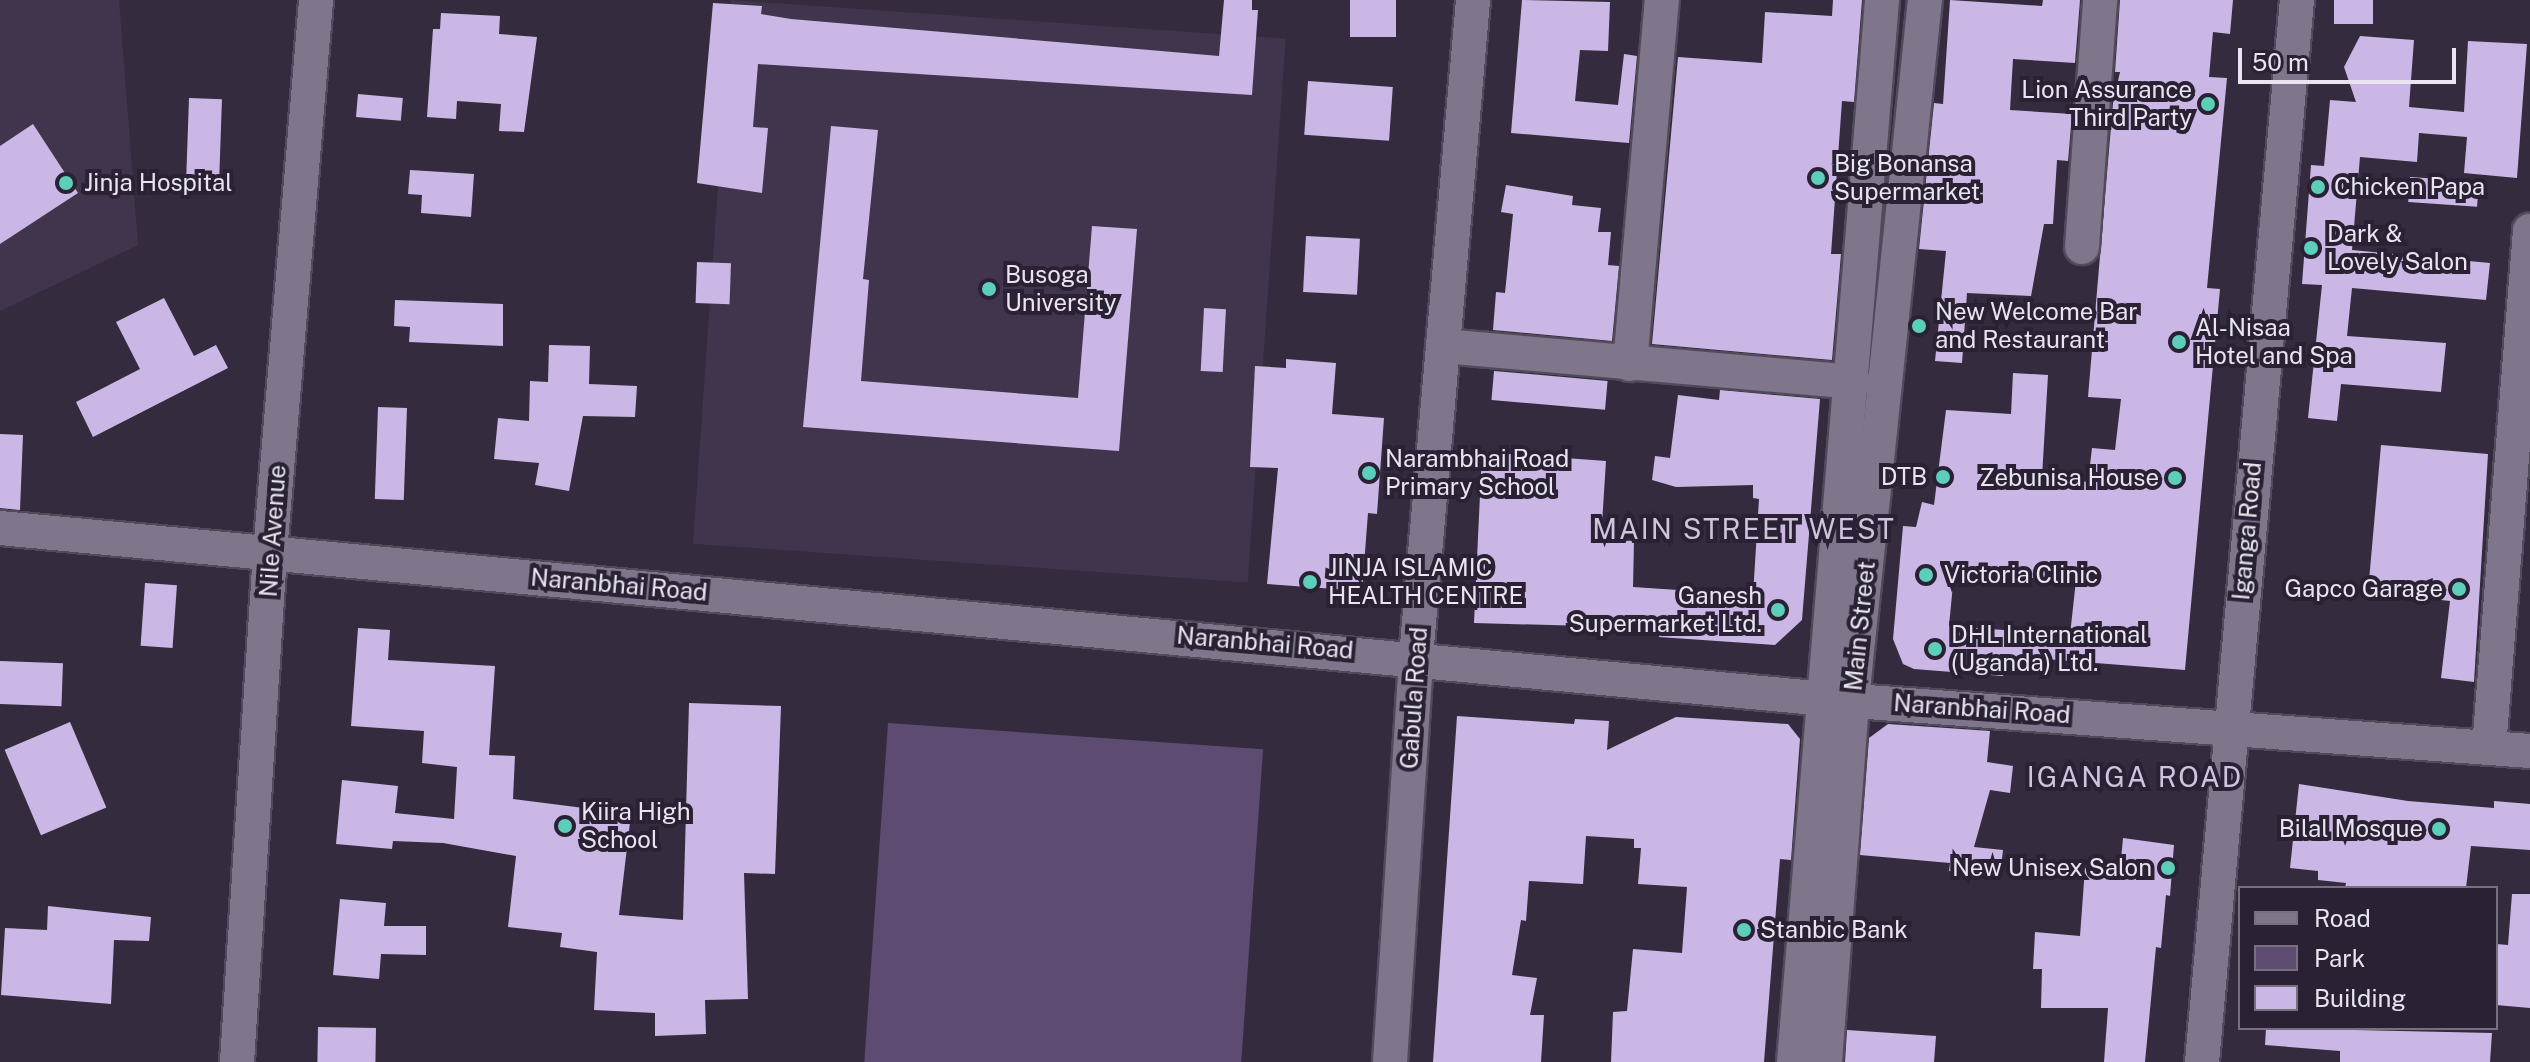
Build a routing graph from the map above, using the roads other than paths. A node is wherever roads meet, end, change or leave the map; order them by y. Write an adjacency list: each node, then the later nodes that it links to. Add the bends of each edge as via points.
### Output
1 (316, 0): 14 (street, Nile Avenue)
2 (1473, 0): 10 (street, Gabula Road)
3 (1662, 0): 11 (street)
4 (1882, 0): 12 (street, Main Street)
5 (1925, 0): 16 (street, Main Street)
6 (2100, 0): 9 (street)
7 (2297, 0): 17 (street, Iganga Road)
8 (2530, 231): 18 (street)
9 (2082, 247)
10 (1443, 346): 11 (street); 15 (street, Gabula Road)
11 (1630, 364): 12 (street)
12 (1853, 382): 16 (street, Main Street)
13 (0, 528): 14 (street, Naranbhai Road)
14 (270, 553): 15 (street, Naranbhai Road); 20 (street, Nile Avenue)
15 (1416, 657): 16 (street, Naranbhai Road); 21 (street, Gabula Road)
16 (1839, 699): 17 (street, Naranbhai Road); 22 (street, Main Street); 23 (street, Main Street)
17 (2229, 727): 18 (street, Naranbhai Road); 24 (street, Iganga Road)
18 (2489, 748): 19 (street, Naranbhai Road)
19 (2530, 751)
20 (237, 1062)
21 (1390, 1062)
22 (1794, 1062)
23 (1825, 1062)
24 (2202, 1062)

